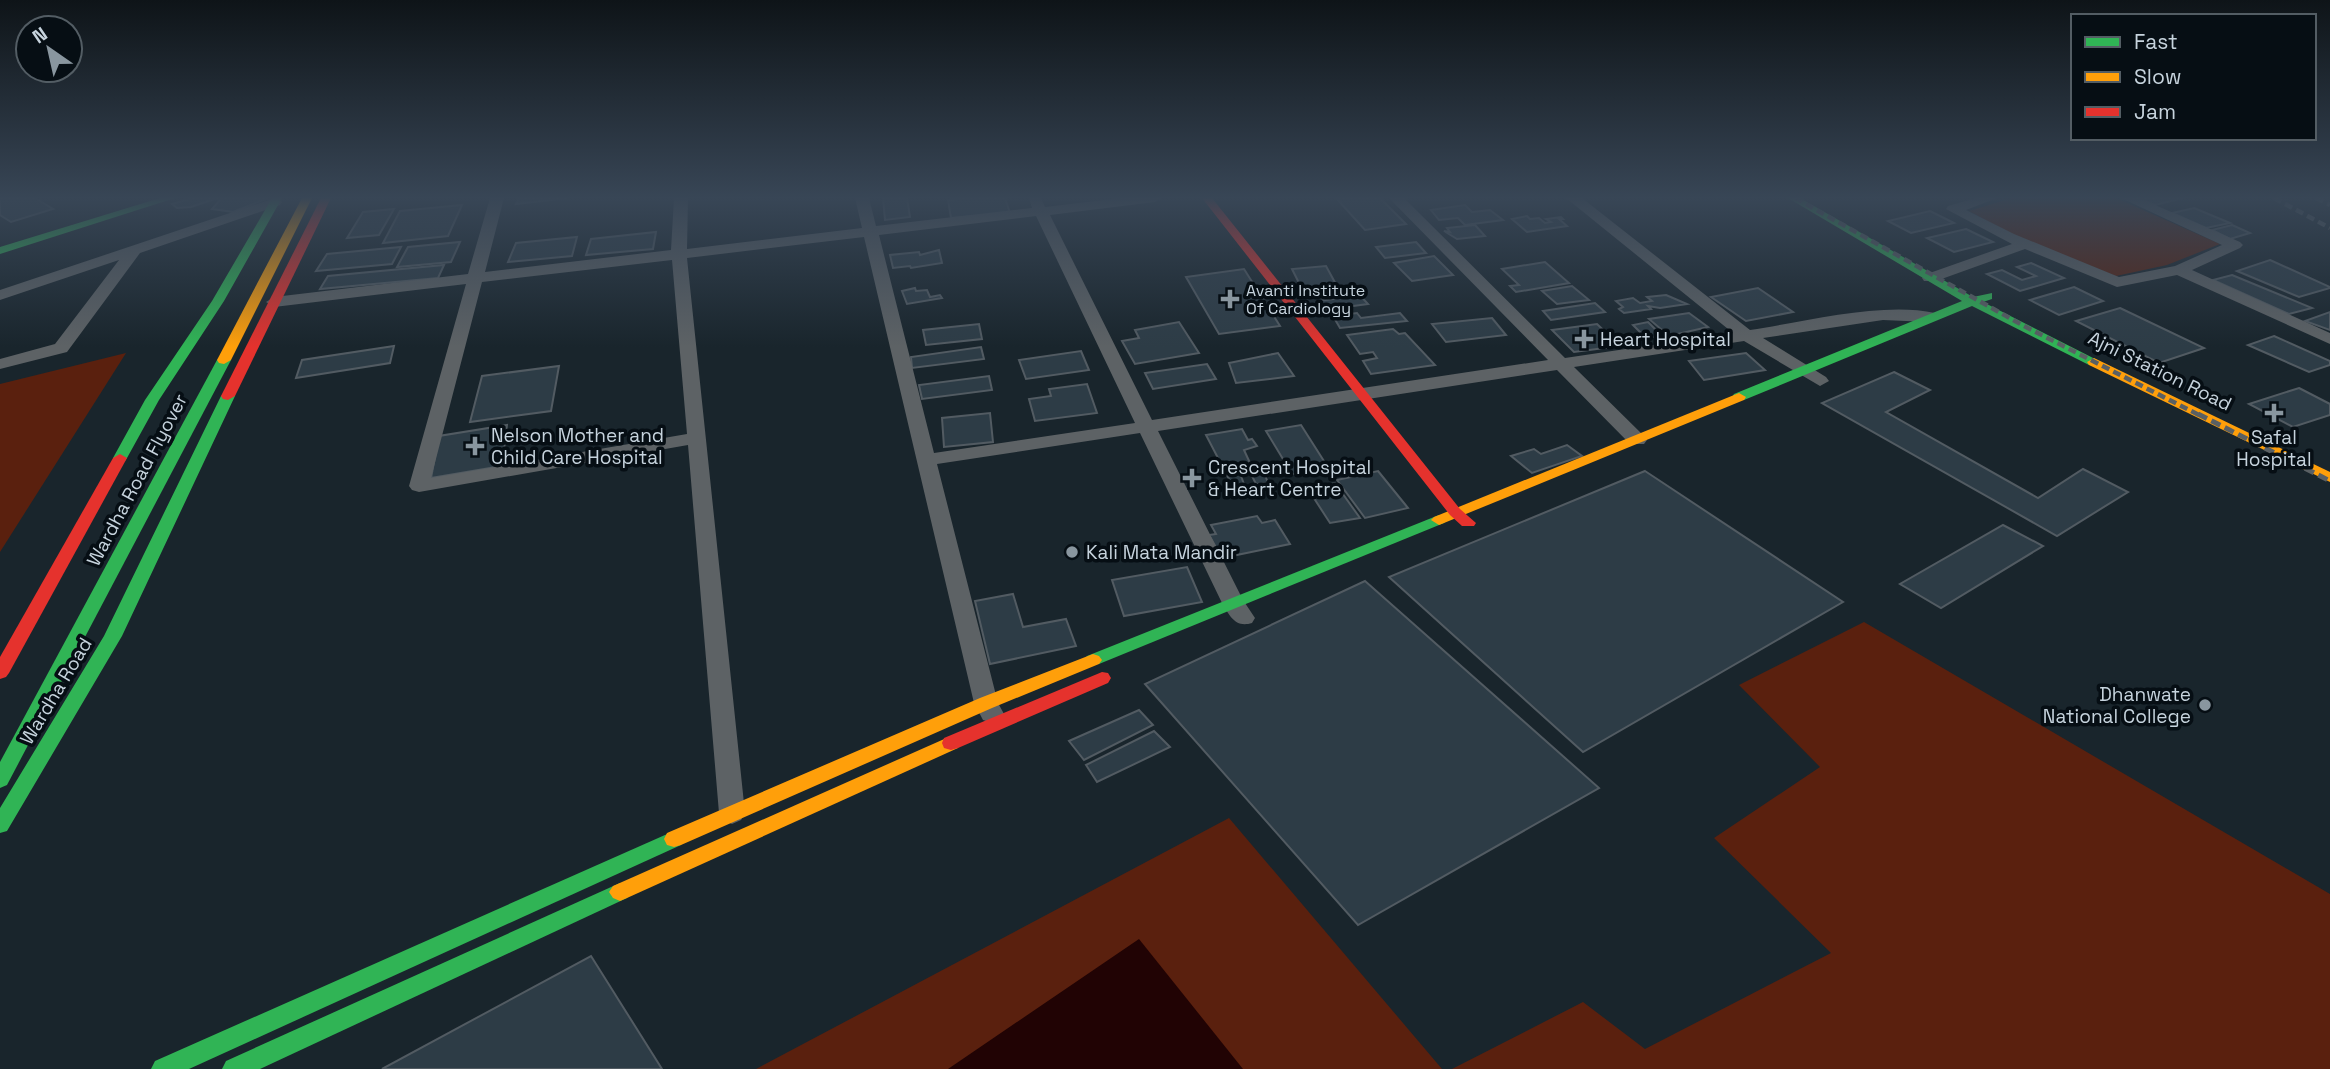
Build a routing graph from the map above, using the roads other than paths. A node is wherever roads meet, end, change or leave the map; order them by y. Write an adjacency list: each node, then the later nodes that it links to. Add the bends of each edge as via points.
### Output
1 (138, 248): 19 (street)
2 (248, 248): 50 (main road, via 152,400)
3 (266, 248): 47 (main road, Wardha Road Flyover)
4 (282, 248): 53 (main road, Wardha Road Flyover)
5 (301, 248): 26 (main road, Wardha Road)
6 (482, 248): 22 (street)
7 (679, 248): 20 (street)
8 (723, 248): 20 (street)
9 (874, 248): 42 (street)
10 (1059, 248): 39 (street)
11 (1247, 248): 38 (main road)
12 (1446, 248): 35 (street)
13 (1636, 248): 32 (street)
14 (1884, 248): 23 (main road)
15 (1893, 248): 23 (main road)
16 (2016, 248): 23 (street)
17 (2035, 248): 21 (street, via 2118,282)
18 (2229, 248): 21 (street)
19 (135, 249): 24 (street); 34 (street, via 61,348)
20 (679, 253): 22 (street); 40 (street)
21 (2179, 270): 33 (street)
22 (473, 278): 26 (street); 40 (street, via 419,486)
23 (1940, 279): 25 (main road, Ajni Station Road); 27 (main road); 28 (main road)
24 (0, 295)
25 (1971, 301): 27 (main road, Ajni Station Road); 28 (main road)
26 (274, 302): 55 (main road, Wardha Road, via 113,636)
27 (1994, 304): 30 (main road, Ajni Station Road); 31 (main road); 43 (main road)
28 (1947, 310): 31 (main road)
29 (1976, 321): 30 (main road)
30 (2014, 322): 44 (main road, Ajni Station Road)
31 (1934, 324): 32 (street, via 1906,313); 36 (main road)
32 (1745, 335): 35 (street); 36 (street)
33 (2330, 339)
34 (0, 363)
35 (1560, 363): 38 (street); 41 (street)
36 (1799, 370): 37 (street); 41 (main road)
37 (1820, 382)
38 (1361, 392): 39 (street); 45 (main road)
39 (1146, 426): 42 (street); 48 (street)
40 (695, 439): 54 (street)
41 (1637, 440): 45 (main road)
42 (926, 460): 51 (street)
43 (2330, 469)
44 (2330, 478)
45 (1455, 512): 46 (main road, via 1477,523); 48 (main road)
46 (1451, 534)
47 (93, 570)
48 (1241, 614): 51 (main road)
49 (1116, 672): 52 (main road)
50 (0, 673)
51 (986, 703): 52 (street); 54 (main road)
52 (997, 722): 57 (main road)
53 (0, 780)
54 (732, 813): 56 (main road)
55 (0, 825)
56 (163, 1069)
57 (234, 1069)

